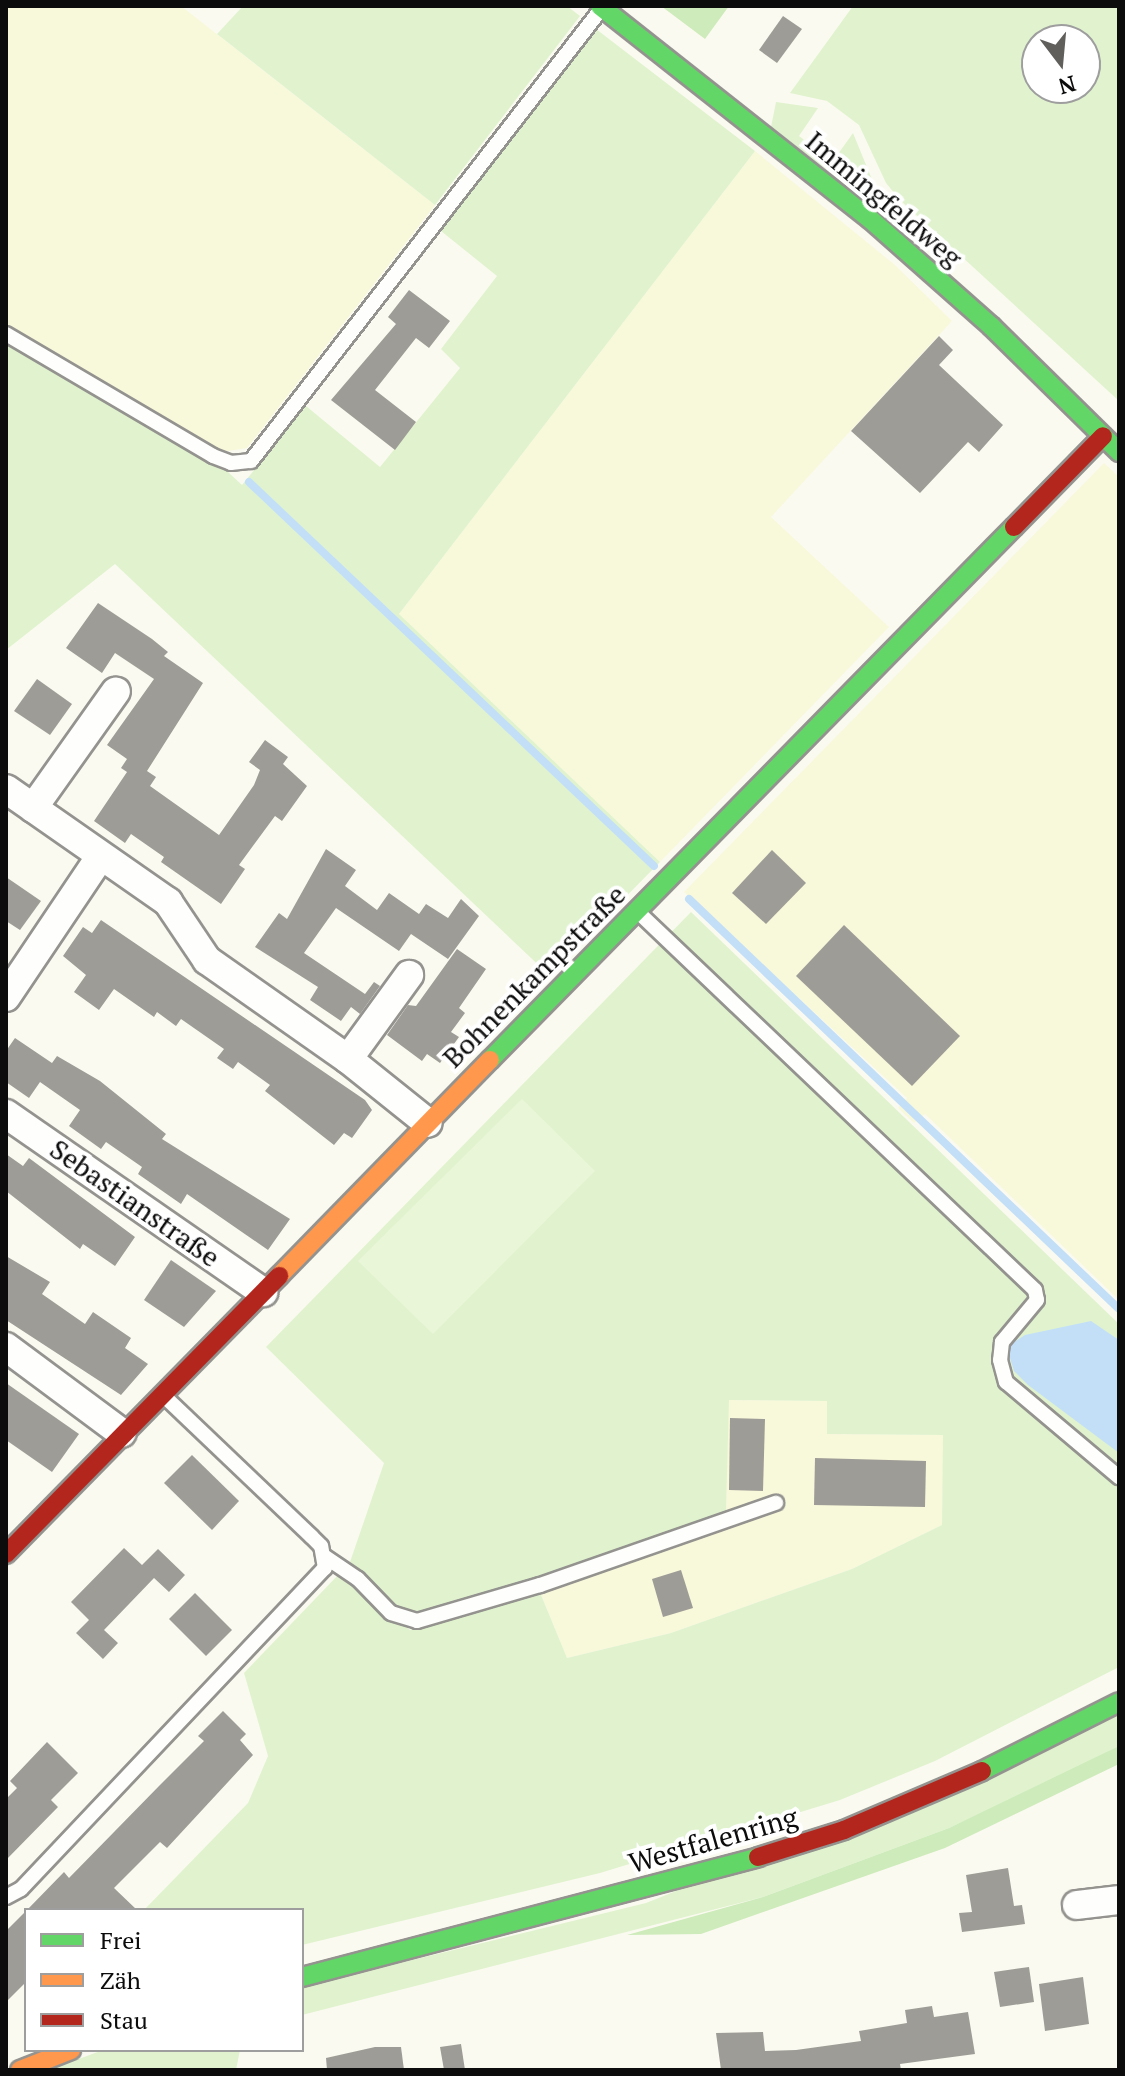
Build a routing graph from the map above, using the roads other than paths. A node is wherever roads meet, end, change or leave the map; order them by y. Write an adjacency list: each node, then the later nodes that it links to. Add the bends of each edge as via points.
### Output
1 (601, 7): 2 (lane, via 251,461 231,463 213,456); 3 (street, Immingfeldweg, via 870,219 991,326)
2 (6, 334)
3 (1103, 436): 4 (street, Immingfeldweg); 9 (street, Bohnenkampstraße)
4 (1119, 452)
5 (116, 691): 7 (street)
6 (6, 789): 7 (street)
7 (33, 808): 8 (street)
8 (100, 857): 11 (street); 12 (street, via 168,902 207,960)
9 (638, 911): 14 (street, Bohnenkampstraße); 19 (lane, via 1035,1290 1037,1300 1002,1342 1006,1382)
10 (409, 975): 12 (street)
11 (6, 997)
12 (348, 1059): 14 (street)
13 (6, 1114): 15 (street, Sebastianstraße)
14 (428, 1123): 15 (street, Bohnenkampstraße)
15 (263, 1292): 17 (street, Bohnenkampstraße)
16 (6, 1347): 18 (street)
17 (161, 1393): 18 (street, Bohnenkampstraße); 22 (lane, via 311,1536)
18 (122, 1433): 21 (street, Bohnenkampstraße)
19 (1119, 1477)
20 (776, 1503): 22 (lane, via 540,1585 417,1621 391,1613 358,1579)
21 (6, 1554)
22 (324, 1556): 24 (lane, via 321,1577 21,1889)
23 (1119, 1702): 27 (street, Westfalenring, via 979,1773 844,1830 709,1873)
24 (6, 1897)
25 (1119, 1900): 26 (street)
26 (1077, 1905)
27 (304, 1976)
28 (66, 2052): 29 (street)
29 (20, 2070)

